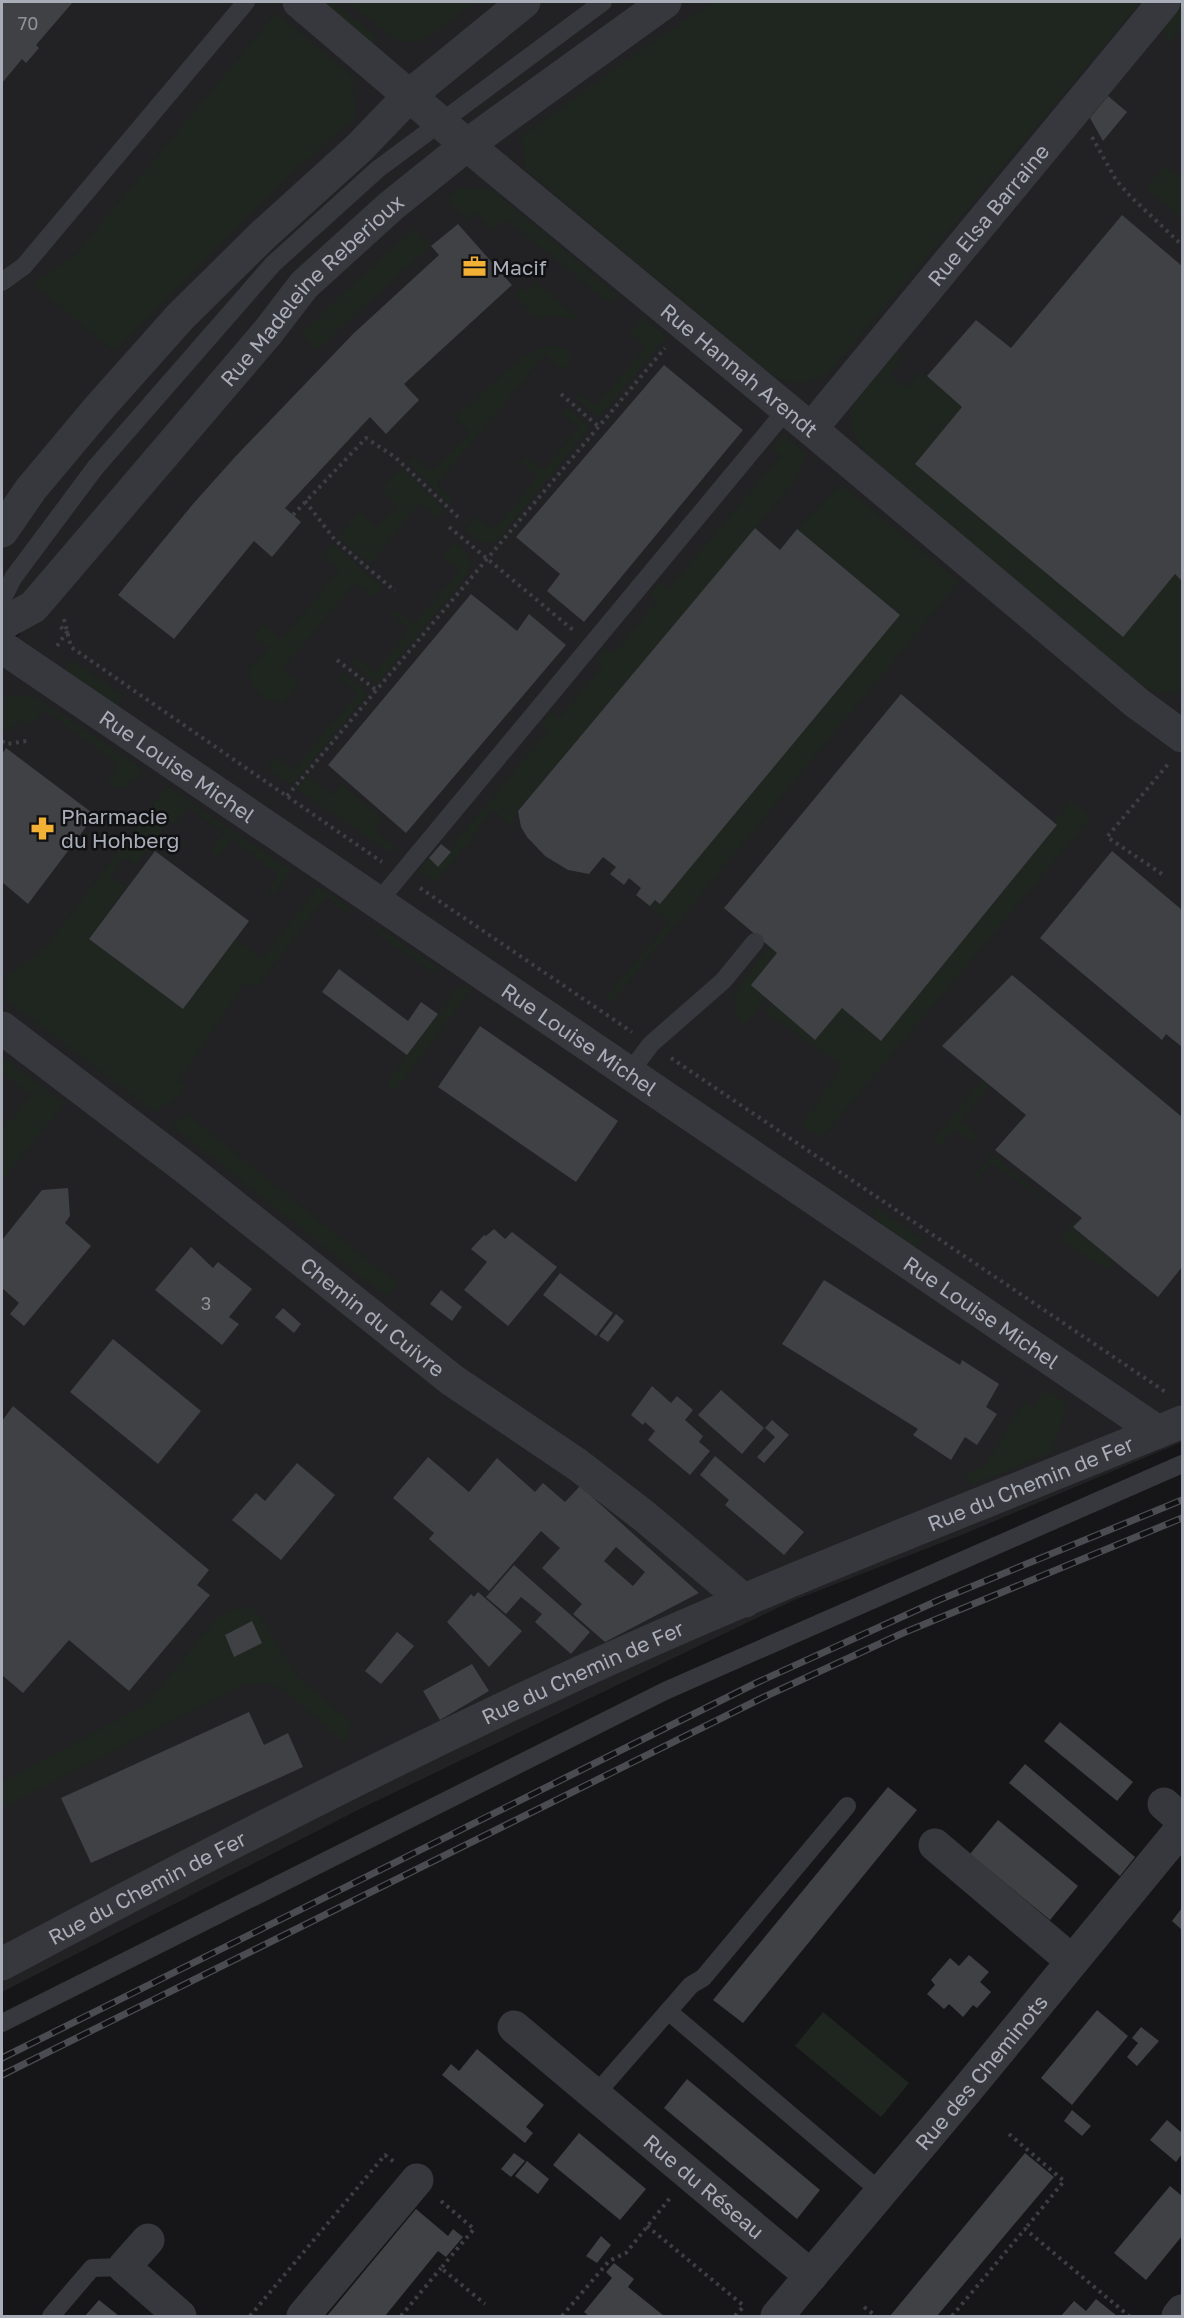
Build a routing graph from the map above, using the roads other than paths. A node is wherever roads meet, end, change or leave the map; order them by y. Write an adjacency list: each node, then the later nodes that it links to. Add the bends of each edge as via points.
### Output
1 (246, 2): 10 (lane, via 24,266)
2 (298, 2): 7 (street, Rue Hannah Arendt)
3 (524, 2): 7 (street)
4 (603, 2): 8 (lane, Rue Madeleine Reberioux)
5 (665, 2): 9 (street, Rue Madeleine Reberioux)
6 (1164, 2): 11 (street, Rue Elsa Barraine, via 1076,108)
7 (410, 95): 8 (street, Rue Hannah Arendt); 12 (street, via 180,317 31,489)
8 (440, 122): 9 (street, Rue Hannah Arendt); 13 (lane, Rue Madeleine Reberioux, via 378,169 273,264 95,468)
9 (467, 145): 11 (street, Rue Hannah Arendt); 14 (street, Rue Madeleine Reberioux, via 402,196 304,285 41,598)
10 (2, 282)
11 (799, 419): 16 (street, Rue Hannah Arendt); 17 (lane, via 591,646)
12 (2, 531)
13 (4, 593)
14 (2, 624)
15 (2, 647): 17 (street, Rue Louise Michel)
16 (1180, 740)
17 (378, 902): 20 (street, Rue Louise Michel)
18 (755, 942): 20 (lane, via 723,981 651,1044)
19 (2, 1028): 23 (street, Chemin du Cuivre, via 186,1168 452,1380 587,1472)
20 (629, 1073): 21 (street, Rue Louise Michel)
21 (1171, 1417): 23 (street, Rue du Chemin de Fer)
22 (1182, 1464): 30 (lane, via 665,1691)
23 (745, 1600): 28 (street, Rue du Chemin de Fer, via 556,1683 418,1750)
24 (847, 1806): 29 (lane, via 703,1977)
25 (1176, 1818): 27 (street, Rue des Cheminots)
26 (935, 1845): 27 (street)
27 (1072, 1961): 34 (street, Rue des Cheminots)
28 (2, 1964)
29 (668, 2012): 32 (lane); 34 (lane)
30 (2, 2024)
31 (514, 2027): 32 (street, Rue du Réseau)
32 (595, 2096): 37 (street, Rue du Réseau)
33 (417, 2180): 41 (street)
34 (881, 2192): 37 (street, Rue des Cheminots)
35 (148, 2240): 36 (street)
36 (124, 2267): 39 (lane, via 92,2268); 40 (street)
37 (811, 2276): 42 (street, Rue des Cheminots)
38 (1182, 2311): 43 (street)
39 (51, 2316)
40 (180, 2316)
41 (303, 2316)
42 (777, 2316)
43 (1178, 2316)

